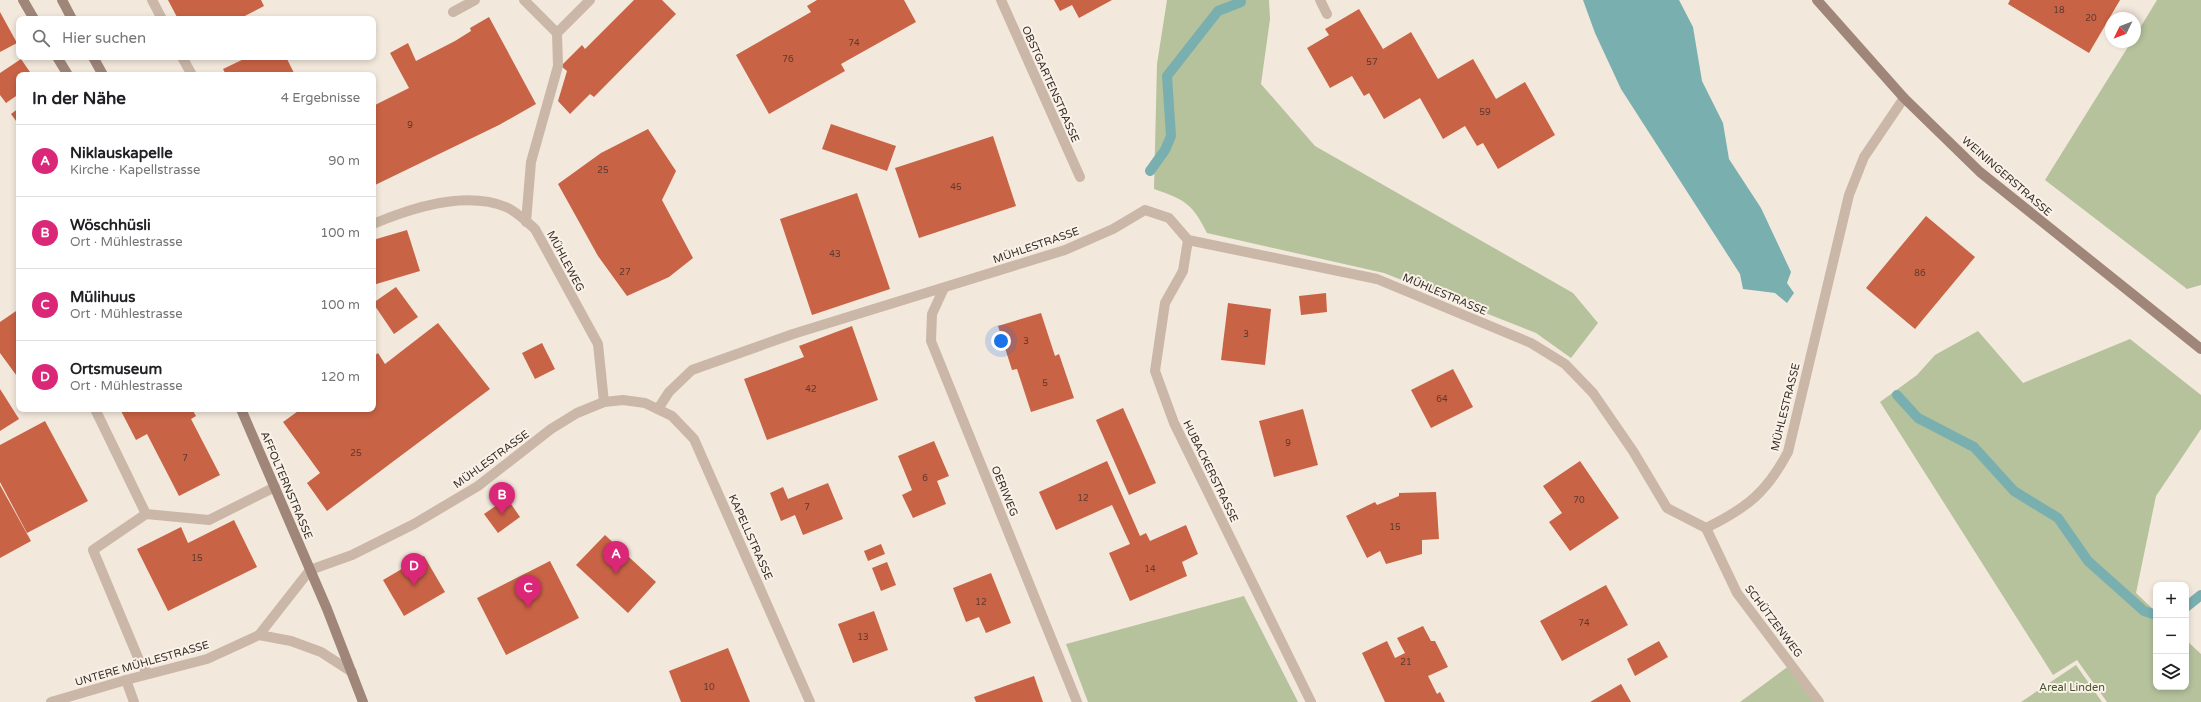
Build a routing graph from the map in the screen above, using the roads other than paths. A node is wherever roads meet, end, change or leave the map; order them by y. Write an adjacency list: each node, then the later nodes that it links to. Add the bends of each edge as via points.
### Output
1 (23, 0): 12 (street)
2 (62, 0): 13 (street)
3 (152, 0): 14 (street)
4 (475, 0): 10 (street)
5 (524, 0): 15 (street)
6 (590, 0): 15 (street)
7 (1001, 0): 23 (street, OBSTGARTENSTRASSE)
8 (1320, 0): 11 (street)
9 (1817, 0): 22 (street, WEININGERSTRASSE)
10 (453, 12)
11 (1327, 14)
12 (32, 16)
13 (70, 16)
14 (160, 16)
15 (557, 33): 24 (street, via 558,66 531,162)
16 (59, 60): 19 (street)
17 (94, 60): 20 (street)
18 (184, 60): 21 (street)
19 (66, 72)
20 (100, 72)
21 (190, 72)
22 (1904, 98): 28 (street, WEININGERSTRASSE, via 2004,193); 36 (street, MÜHLESTRASSE, via 1864,157 1849,194 1788,452 1766,488 1741,508)
23 (1080, 177)
24 (526, 222): 25 (street, MÜHLEWEG, via 507,207 472,200 435,204); 29 (street, MÜHLEWEG, via 535,229 598,344)
25 (376, 223)
26 (1188, 240): 27 (street, MÜHLESTRASSE, via 1169,218 1145,210 1113,229 1065,250); 36 (street, MÜHLESTRASSE, via 1377,279 1531,342 1565,364 1593,393 1633,451 1666,508); 47 (street, HUBACKERSTRASSE, via 1183,271 1165,303 1155,371 1174,423)
27 (944, 288): 31 (street, MÜHLESTRASSE, via 793,334 692,370 669,392); 46 (street, OERIWEG, via 932,314 931,341)
28 (2201, 349)
29 (604, 402): 30 (street, MÜHLESTRASSE, via 623,400); 37 (street, MÜHLESTRASSE, via 577,413 551,429 478,486 414,524 352,555)
30 (645, 403): 31 (street, KAPELLSTRASSE)
31 (658, 409): 45 (street, KAPELLSTRASSE, via 672,416 694,439)
32 (96, 412): 35 (street)
33 (242, 412): 34 (street, AFFOLTERNSTRASSE)
34 (275, 487): 35 (street, via 209,520); 37 (street, AFFOLTERNSTRASSE)
35 (146, 514): 40 (street, via 93,550 139,660)
36 (1706, 528): 48 (street, SCHÜTZENWEG, via 1737,593)
37 (310, 570): 38 (street, UNTERE MÜHLESTRASSE); 39 (street, AFFOLTERNSTRASSE)
38 (259, 635): 39 (street, via 291,641 321,652); 40 (street, UNTERE MÜHLESTRASSE, via 207,659)
39 (352, 672): 44 (street, AFFOLTERNSTRASSE)
40 (148, 674): 41 (street, UNTERE MÜHLESTRASSE)
41 (126, 680): 42 (street, UNTERE MÜHLESTRASSE); 43 (street)
42 (51, 702)
43 (134, 702)
44 (363, 702)
45 (810, 702)
46 (1077, 702)
47 (1311, 702)
48 (1819, 702)

